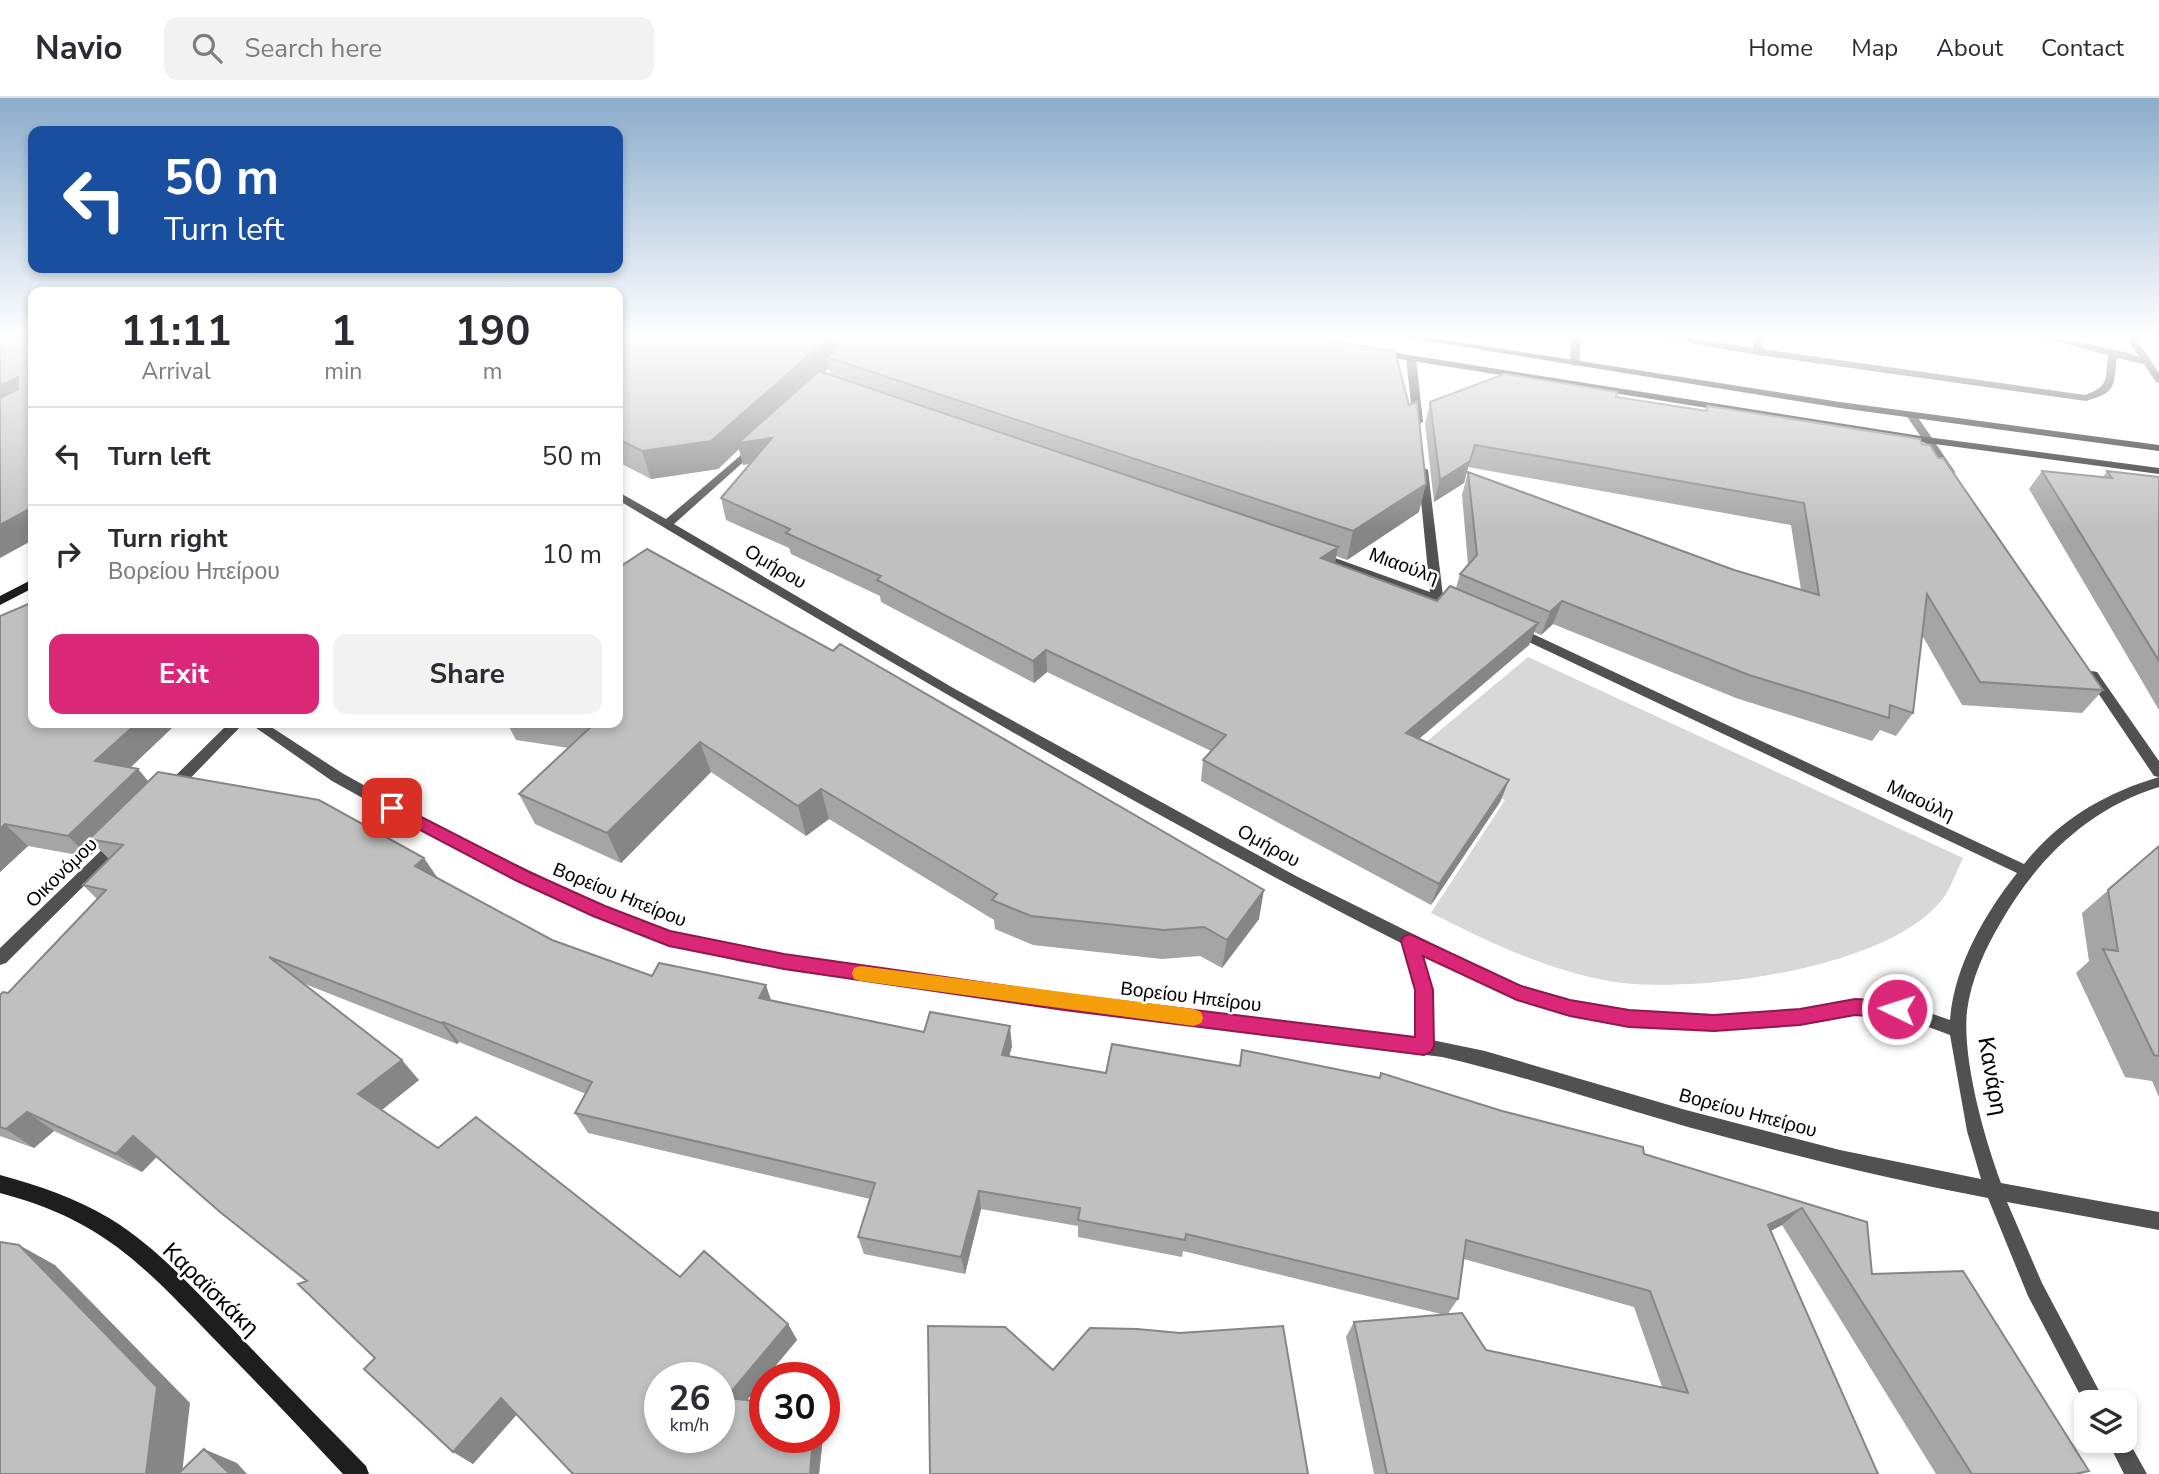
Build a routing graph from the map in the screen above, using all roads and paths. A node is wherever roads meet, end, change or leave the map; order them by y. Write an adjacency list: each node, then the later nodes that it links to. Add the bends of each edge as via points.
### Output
1 (1416, 401): 5 (street)
2 (1683, 401): 6 (main road)
3 (1822, 401): 4 (main road)
4 (1911, 415): 6 (street); 8 (main road)
5 (1420, 438)
6 (1927, 440): 10 (main road); 11 (street)
7 (760, 441): 13 (street)
8 (2159, 448)
9 (1421, 451): 16 (street)
10 (2159, 471)
11 (1960, 486)
12 (623, 499): 13 (street, Ομήρου)
13 (667, 524): 28 (street, Ομήρου, via 950,692)
14 (1306, 551): 16 (street, Μιαούλη)
15 (28, 586): 17 (main road)
16 (1437, 597): 18 (street, Μιαούλη)
17 (0, 601)
18 (1470, 611)
19 (1503, 625): 27 (street, Μιαούλη)
20 (2087, 669): 23 (street)
21 (232, 728): 25 (street)
22 (264, 728): 31 (street, Βορείου Ηπείρου, via 337,777 521,876 669,938 859,973)
23 (2159, 772)
24 (2159, 782): 27 (street, Κανάρη, via 2085,816 2044,849)
25 (165, 796)
26 (128, 832): 29 (street, Οικονόμου)
27 (2026, 871): 30 (street, Κανάρη, via 1993,919 1980,948 1961,1001)
28 (1410, 941): 30 (street, Ομήρου, via 1517,992 1592,1013 1714,1023 1882,1007); 31 (street, via 1424,990)
29 (0, 958)
30 (1959, 1031): 33 (street, Κανάρη, via 1971,1109)
31 (1424, 1046): 33 (street, Βορείου Ηπείρου, via 1840,1159)
32 (0, 1184): 37 (main road, Καραϊσκάκη, via 34,1192 106,1226 183,1291)
33 (1993, 1190): 34 (street, Βορείου Ηπείρου); 35 (street, Κανάρη, via 2051,1324)
34 (2159, 1221)
35 (2088, 1390)
36 (2124, 1453): 38 (street)
37 (358, 1474)
38 (2136, 1474)

